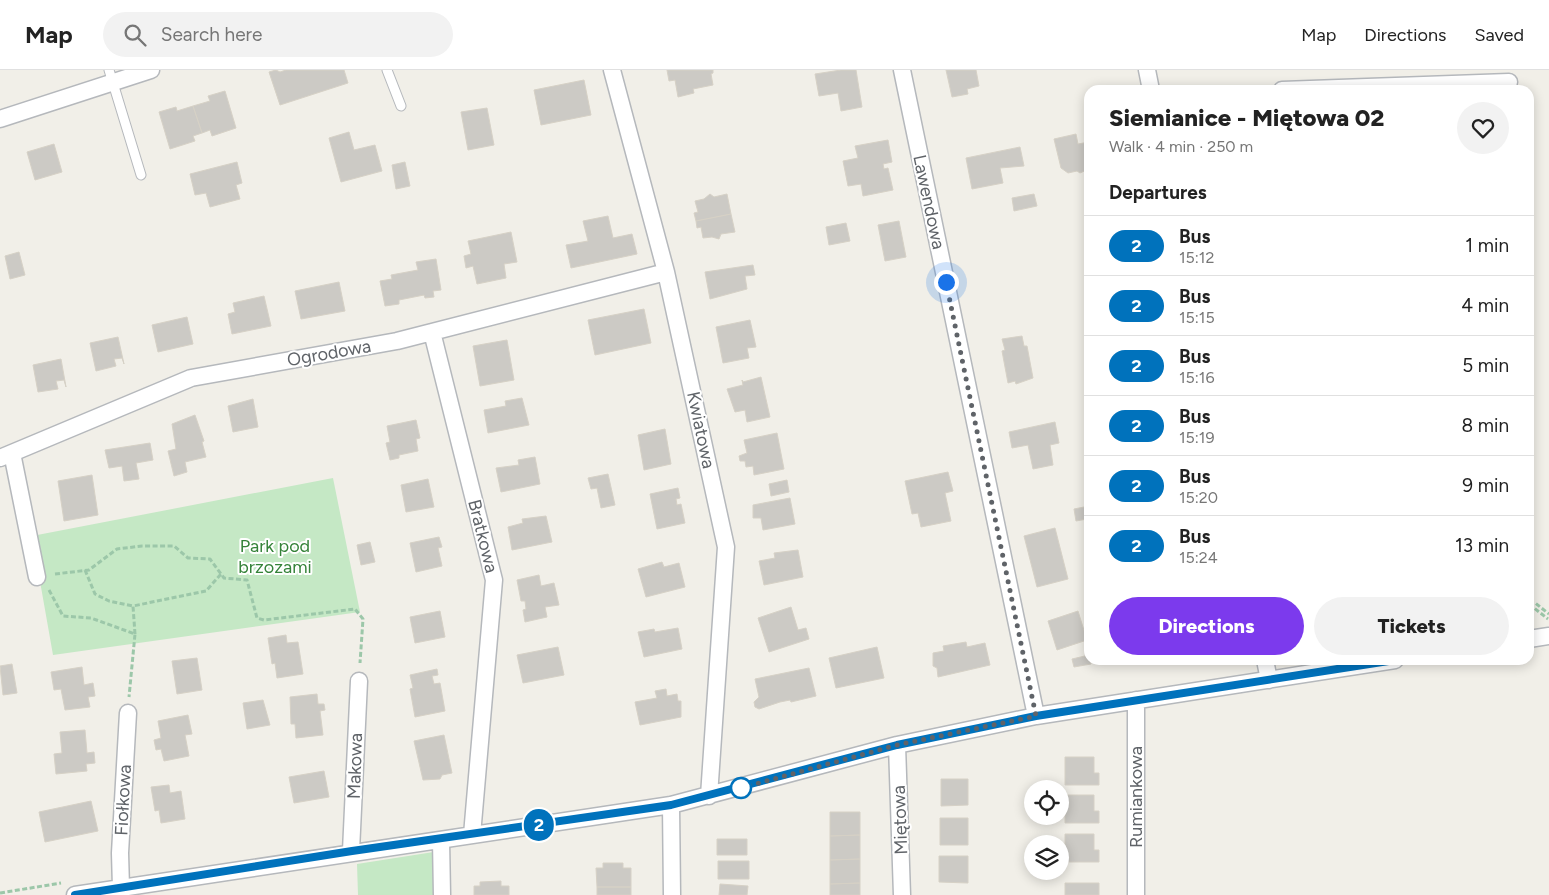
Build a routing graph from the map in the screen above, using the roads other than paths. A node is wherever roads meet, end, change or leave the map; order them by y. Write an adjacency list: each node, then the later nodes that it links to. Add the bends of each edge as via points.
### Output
1 (151, 70): 6 (street)
2 (387, 70): 10 (lane)
3 (612, 70): 13 (street, Kwiatowa)
4 (902, 70): 25 (street, Lawendowa)
5 (1147, 70): 8 (street)
6 (110, 76): 11 (street); 12 (lane)
7 (1509, 81): 9 (street)
8 (1150, 85)
9 (1408, 85)
10 (401, 106)
11 (0, 119)
12 (141, 175)
13 (666, 272): 14 (street, Ogrodowa); 27 (street, Kwiatowa, via 726,546)
14 (432, 332): 15 (street, Ogrodowa, via 191,378); 29 (street, Bratkowa, via 494,580)
15 (6, 456): 16 (street)
16 (37, 577)
17 (1549, 636): 18 (street)
18 (1534, 638)
19 (1267, 665): 21 (street)
20 (1364, 665): 21 (street)
21 (1269, 680): 23 (street)
22 (359, 681): 31 (street, Makowa)
23 (1136, 700): 25 (street); 37 (street, Rumiankowa)
24 (128, 713): 32 (street, Fiołkowa)
25 (1036, 716): 26 (street)
26 (897, 745): 27 (street); 36 (street, Miętowa)
27 (709, 796): 28 (street)
28 (671, 805): 29 (street); 35 (street)
29 (472, 835): 30 (street)
30 (441, 840): 31 (street); 34 (street)
31 (352, 851): 32 (street)
32 (121, 888): 33 (street)
33 (74, 895)
34 (442, 895)
35 (672, 895)
36 (902, 895)
37 (1136, 895)

